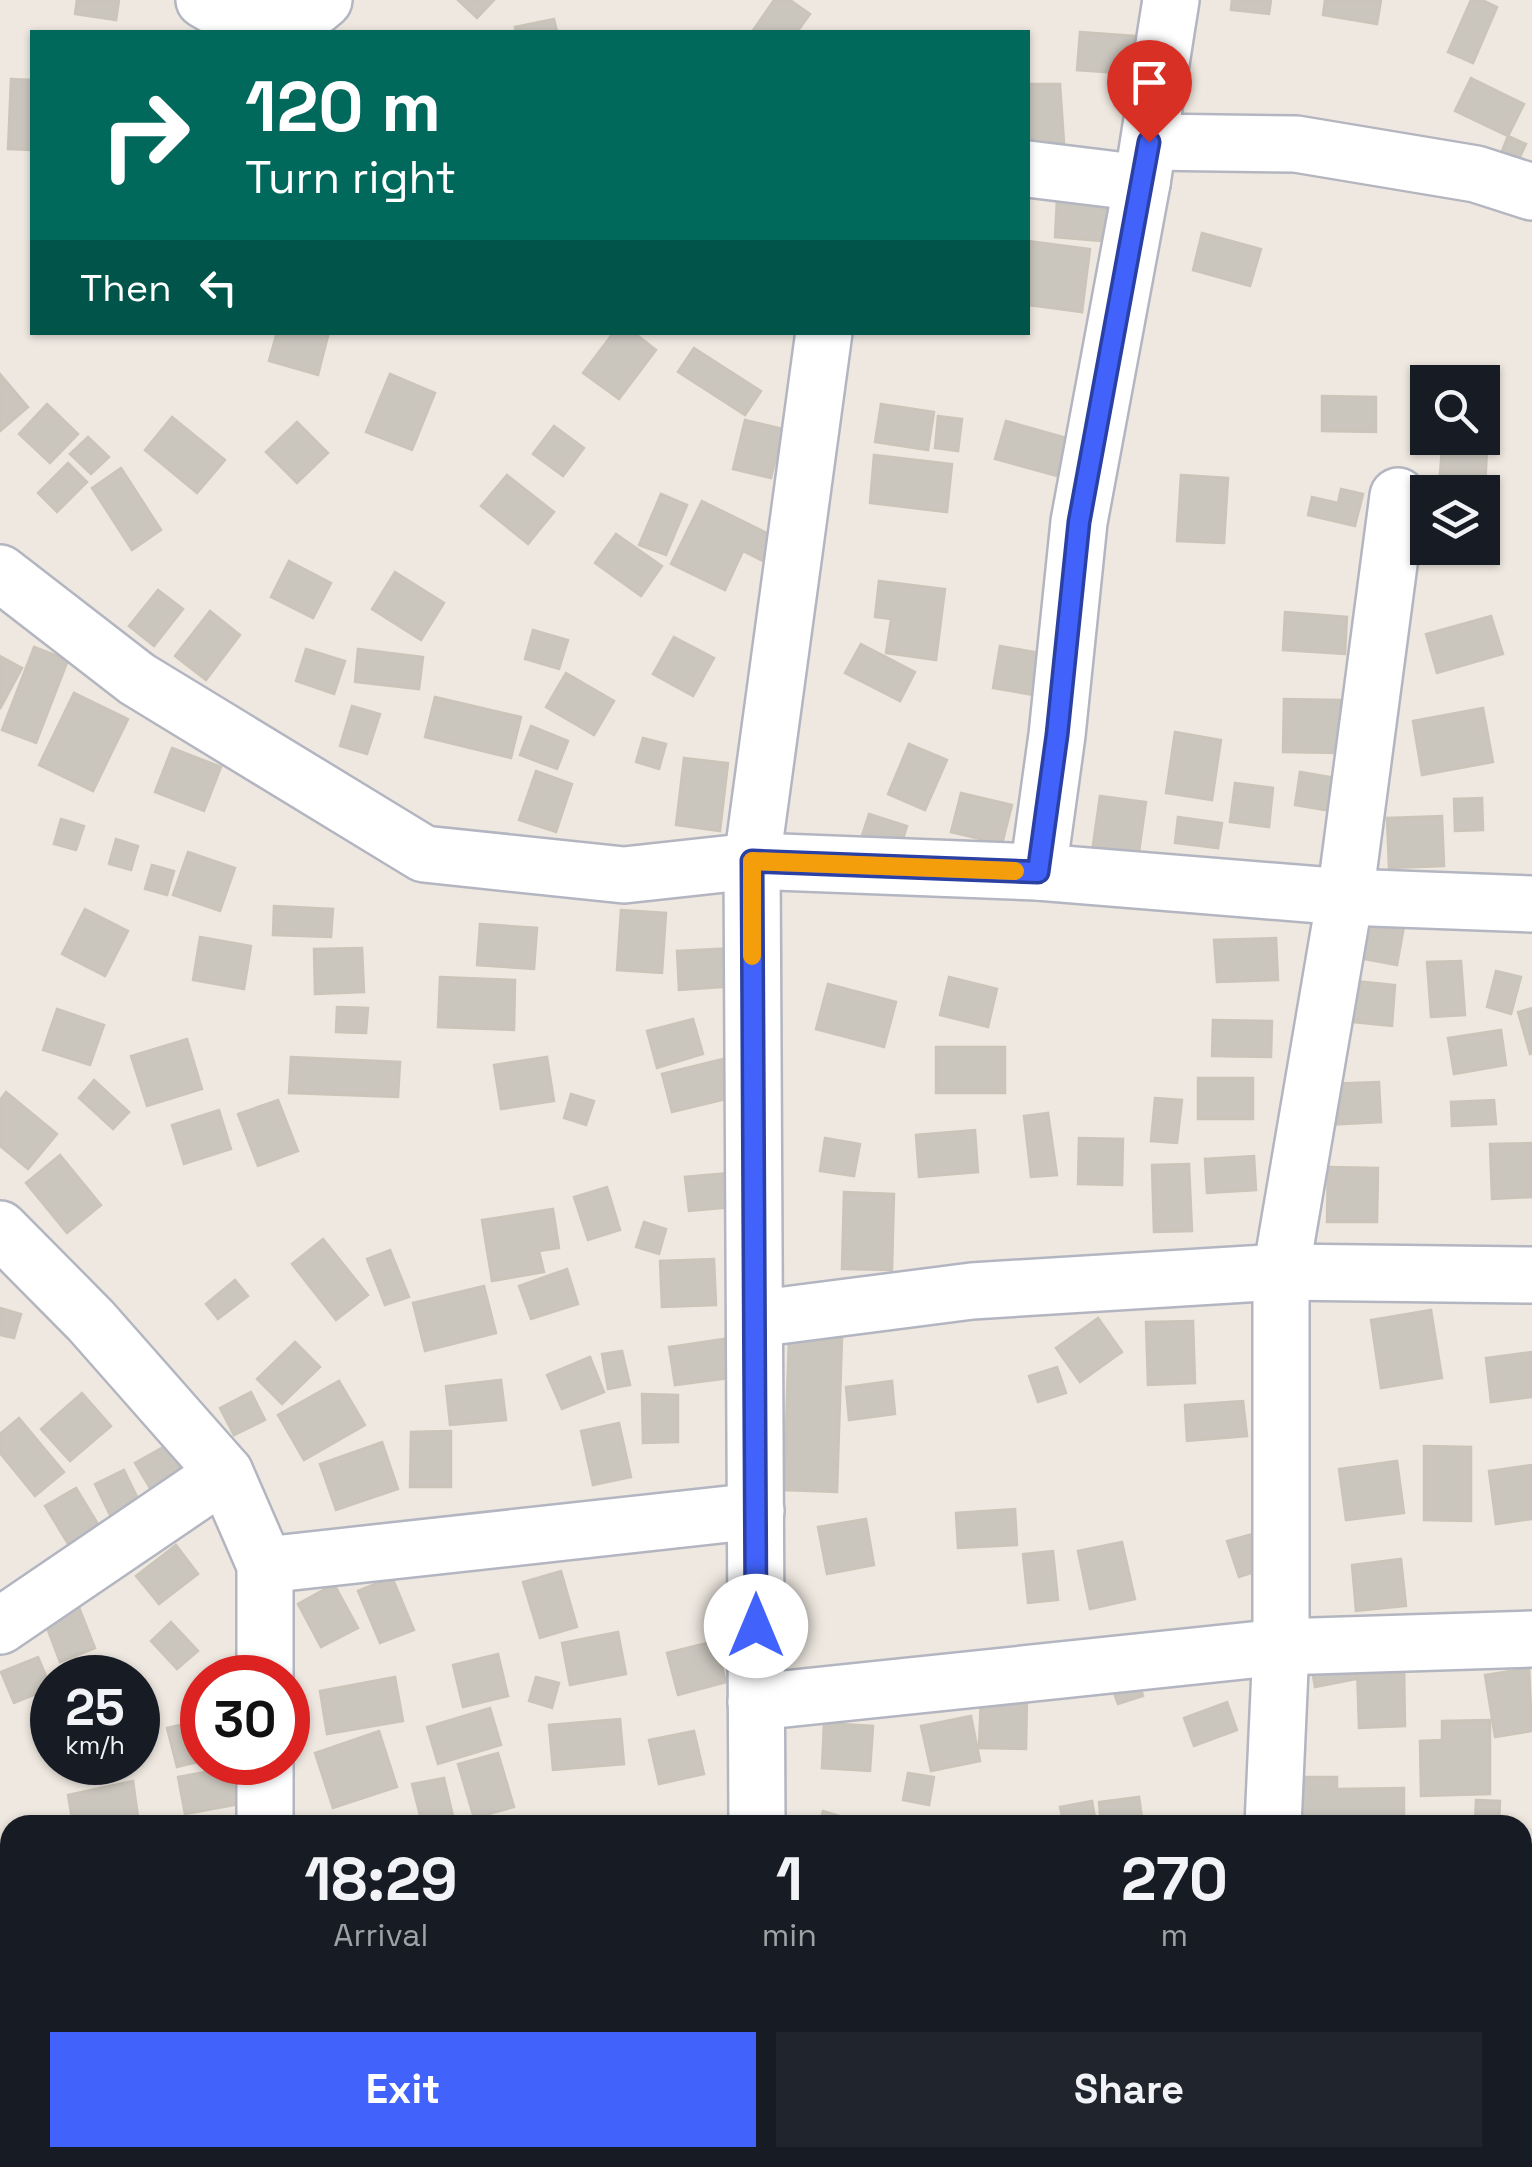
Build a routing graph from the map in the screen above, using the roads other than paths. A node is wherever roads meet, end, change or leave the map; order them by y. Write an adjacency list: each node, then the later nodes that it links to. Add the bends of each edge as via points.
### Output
1 (204, 0): 2 (street, via 271,25 291,23)
2 (324, 0)
3 (1171, 0): 4 (street)
4 (1146, 162): 5 (street); 6 (street, via 1296,144 1476,174); 11 (street, via 1079,522)
5 (1030, 169)
6 (1532, 192)
7 (824, 335): 10 (street)
8 (1398, 496): 12 (street)
9 (0, 573): 10 (street, via 137,680 424,854 624,875)
10 (752, 861): 11 (street); 17 (street)
11 (1038, 872): 12 (street)
12 (1344, 898): 13 (street); 15 (street)
13 (1532, 904)
14 (0, 1229): 18 (street)
15 (1281, 1272): 16 (street); 17 (street, via 972,1291); 23 (street)
16 (1532, 1275)
17 (755, 1319): 19 (street)
18 (225, 1472): 20 (street); 21 (street)
19 (756, 1511): 20 (street); 25 (street)
20 (264, 1565): 24 (street)
21 (0, 1626)
22 (1532, 1639): 23 (street)
23 (1281, 1647): 25 (street); 29 (street)
24 (265, 1655)
25 (756, 1702): 28 (street)
26 (265, 1785): 27 (street)
27 (265, 1815)
28 (757, 1815)
29 (1274, 1815)

